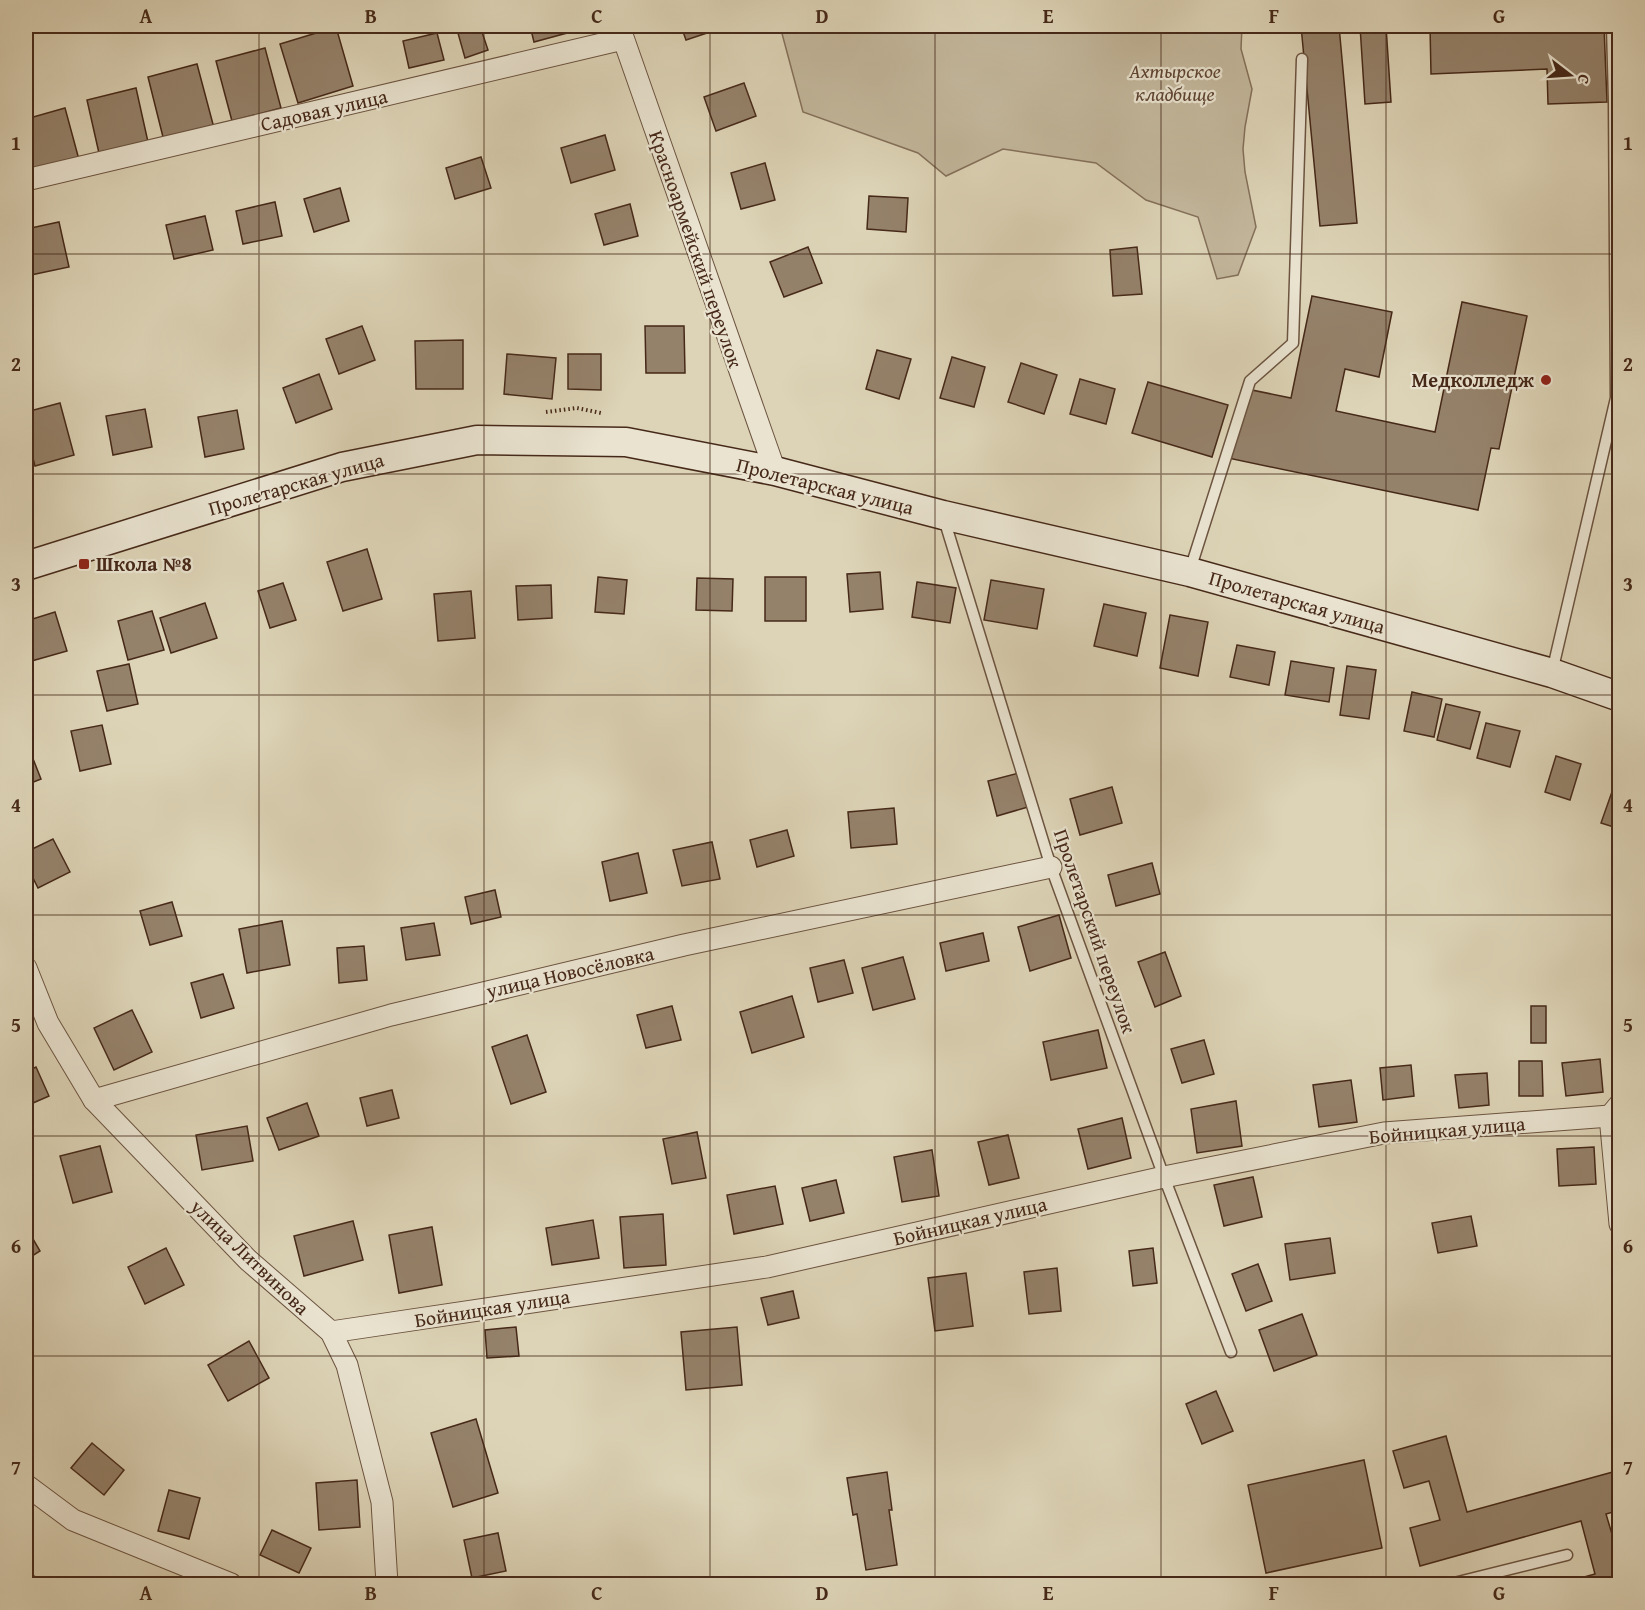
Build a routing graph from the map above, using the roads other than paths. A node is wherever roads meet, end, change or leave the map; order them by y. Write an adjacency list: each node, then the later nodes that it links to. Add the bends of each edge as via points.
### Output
1 (1612, 26): 9 (lane, via 1616,398)
2 (621, 32): 4 (street, Садовая улица); 5 (street, Красноармейский переулок)
3 (1302, 59): 8 (lane, via 1293,343 1250,381)
4 (26, 180)
5 (775, 471): 6 (main road, Пролетарская улица); 7 (main road, Пролетарская улица, via 626,442 477,440 342,467)
6 (943, 515): 8 (main road, Пролетарская улица); 11 (lane, Пролетарский переулок)
7 (26, 566)
8 (1190, 572): 9 (main road, Пролетарская улица)
9 (1552, 674): 10 (main road, Пролетарская улица)
10 (1620, 697)
11 (1051, 867): 13 (street, улица Новосёловка, via 684,945 391,1015); 15 (lane, Пролетарский переулок)
12 (26, 968): 13 (street, улица Литвинова, via 48,1023)
13 (94, 1100): 17 (street, улица Литвинова, via 248,1260)
14 (1615, 1110): 15 (street, Бойницкая улица, via 1384,1133); 16 (street)
15 (1164, 1177): 17 (street, Бойницкая улица, via 767,1267); 18 (lane, Пролетарский переулок)
16 (1620, 1224)
17 (331, 1332): 22 (street, улица Литвинова, via 347,1365 382,1502)
18 (1231, 1352)
19 (26, 1485): 21 (street, via 73,1520)
20 (1567, 1555): 23 (lane)
21 (231, 1584)
22 (387, 1584)
23 (1450, 1584)

